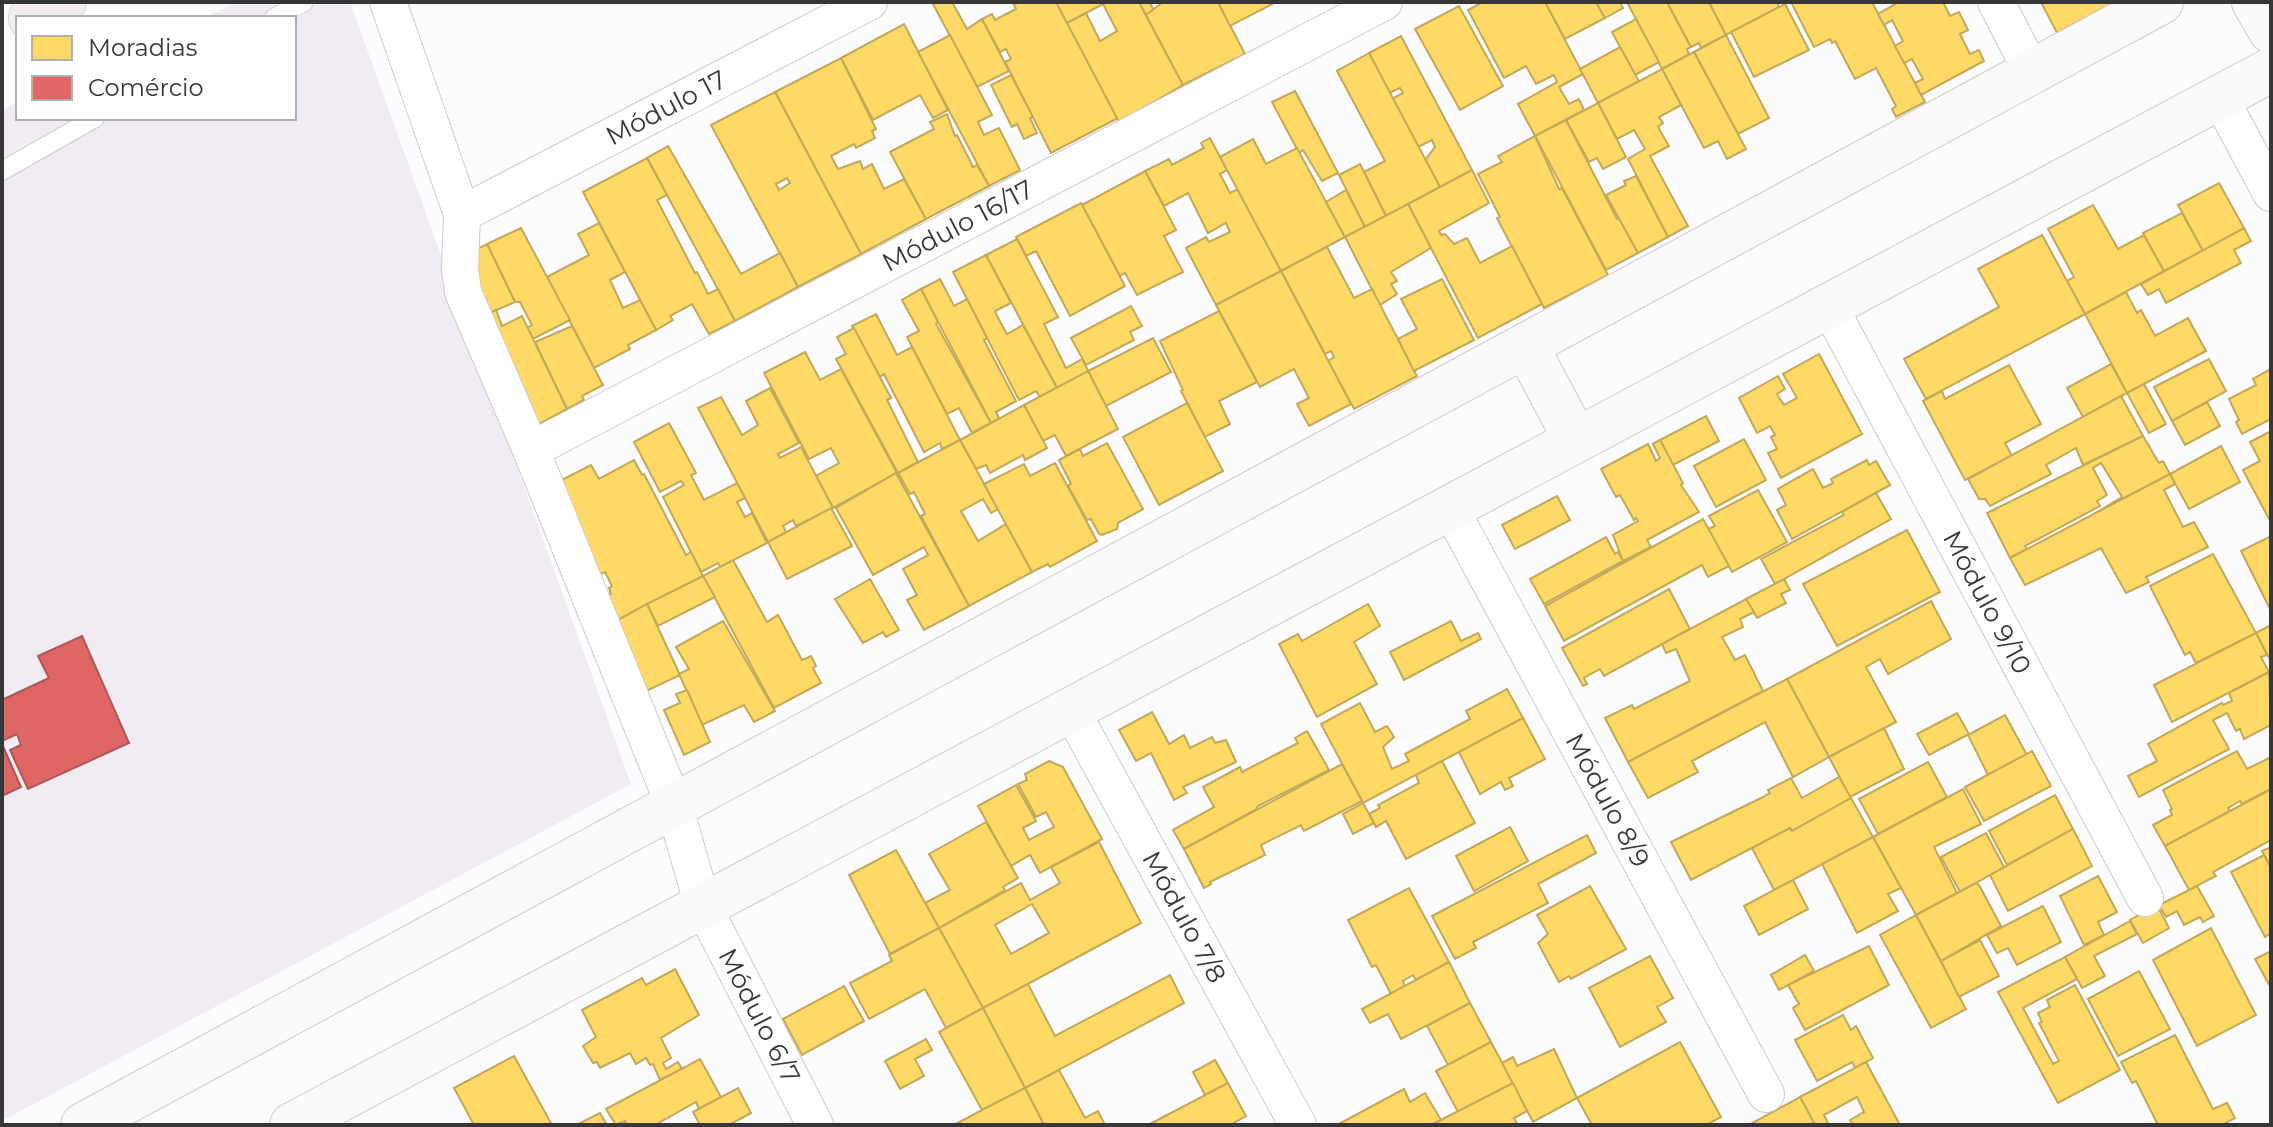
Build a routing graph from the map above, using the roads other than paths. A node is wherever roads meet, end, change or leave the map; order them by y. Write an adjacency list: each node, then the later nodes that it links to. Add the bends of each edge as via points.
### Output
1 (64, 2): 9 (highway)
2 (304, 2): 10 (lane)
3 (388, 2): 18 (street)
4 (869, 2): 18 (street, Módulo 17)
5 (1384, 2): 22 (street, Módulo 16/17)
6 (1996, 2): 13 (street)
7 (2161, 2): 13 (street)
8 (2254, 2): 11 (street)
9 (35, 16)
10 (278, 16)
11 (2271, 31)
12 (2271, 70): 14 (street)
13 (2032, 72): 20 (street)
14 (2220, 98): 17 (street); 19 (street)
15 (91, 120): 16 (lane)
16 (2, 171)
17 (2271, 193)
18 (462, 214): 22 (street, Módulo 6/7, via 463,292)
19 (1829, 306): 21 (street); 26 (street, Módulo 9/10)
20 (1526, 346): 21 (street); 25 (street)
21 (1576, 440): 23 (street)
22 (531, 450): 25 (street, Módulo 6/7)
23 (1450, 508): 24 (street); 28 (street, Módulo 8/9)
24 (1071, 710): 27 (street); 32 (street, Módulo 7/8)
25 (674, 805): 27 (street, Módulo 6/7); 30 (street)
26 (2145, 898)
27 (703, 906): 29 (street); 31 (street, Módulo 6/7)
28 (1766, 1094)
29 (302, 1123)
30 (83, 1125)
31 (815, 1125)
32 (1298, 1125)

